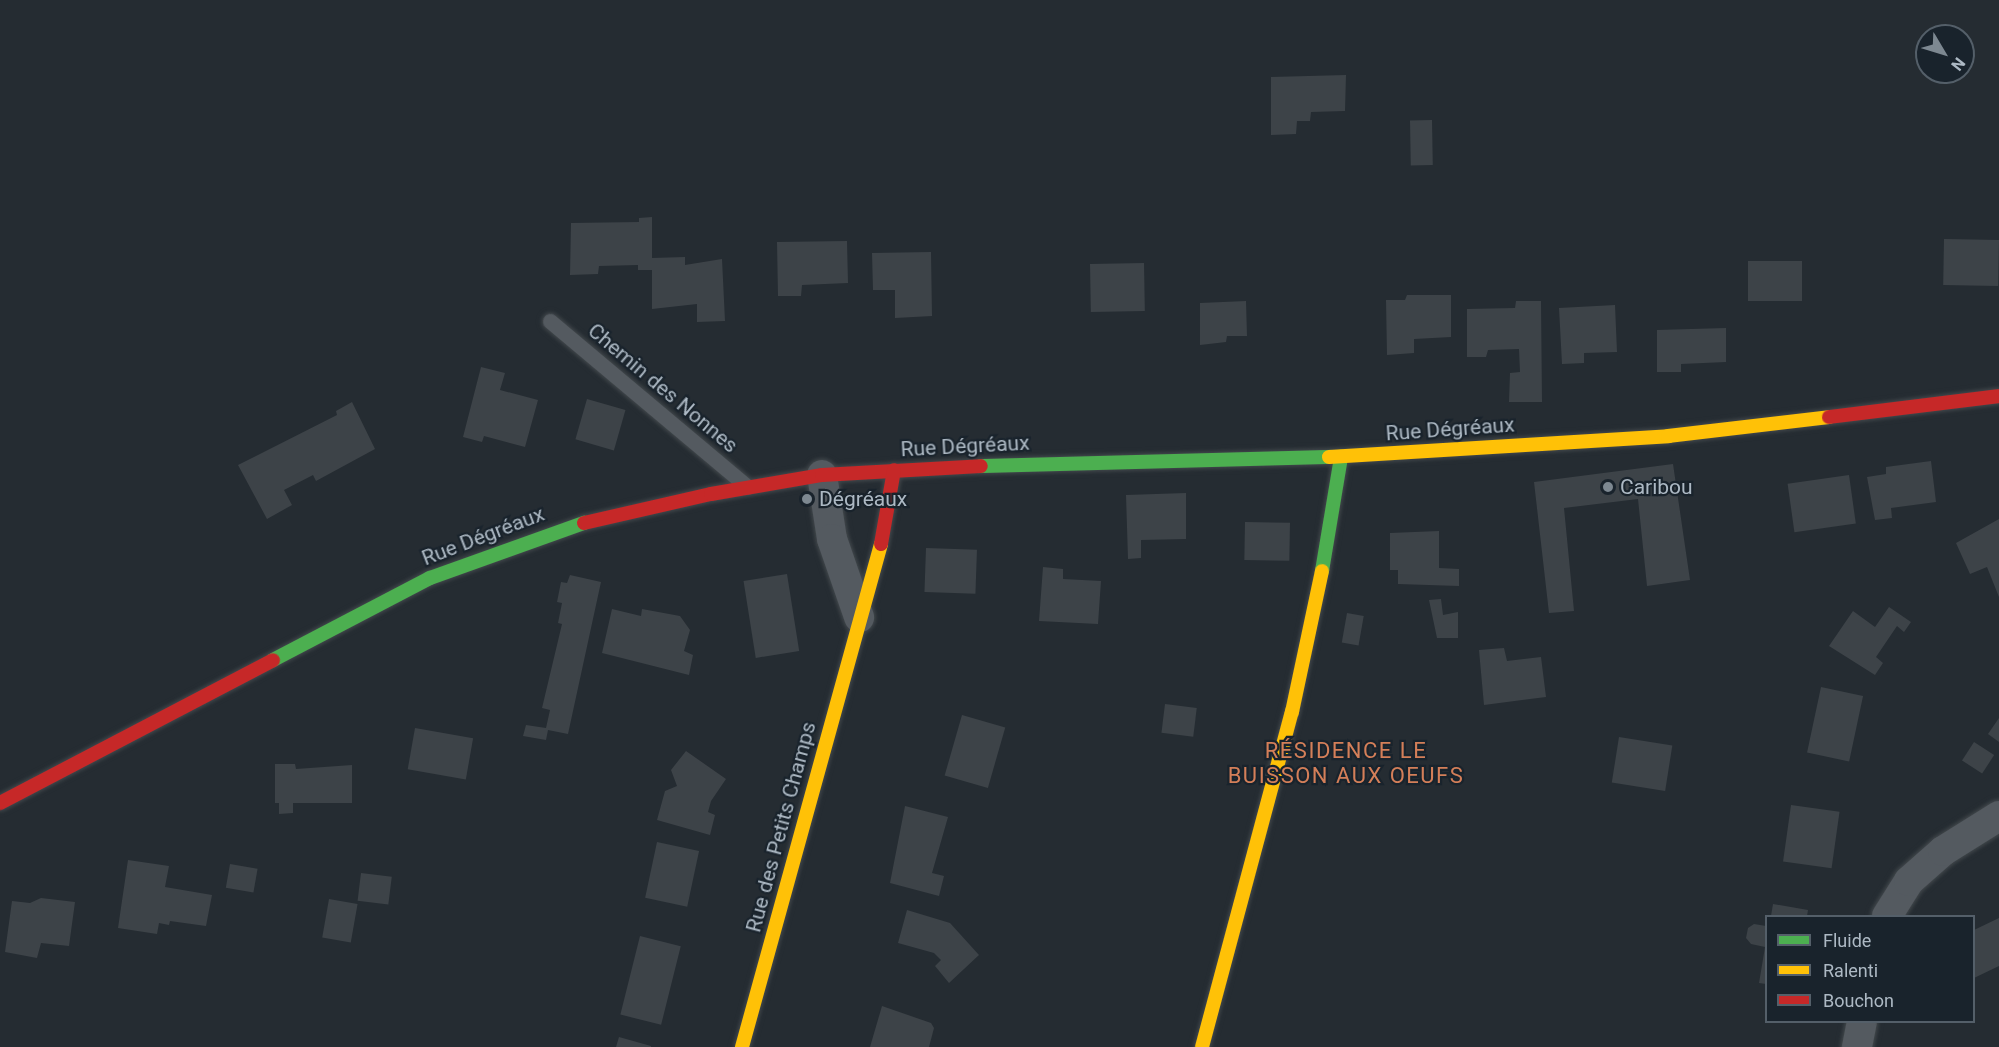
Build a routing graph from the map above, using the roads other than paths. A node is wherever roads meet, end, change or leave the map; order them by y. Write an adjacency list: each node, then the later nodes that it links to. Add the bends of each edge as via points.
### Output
1 (550, 321): 6 (lane, Chemin des Nonnes)
2 (1999, 396): 3 (main road, Rue Dégréaux, via 1668,436)
3 (1341, 457): 4 (main road, Rue Dégréaux, via 1082,461); 13 (main road, via 1326,556 1292,712)
4 (894, 470): 5 (main road, Rue Dégréaux); 7 (main road, Rue des Petits Champs, via 877,570)
5 (822, 475): 6 (main road, Rue Dégréaux); 7 (street, via 832,539)
6 (749, 487): 8 (main road, Rue Dégréaux, via 564,528 430,578)
7 (859, 617): 12 (main road, Rue des Petits Champs)
8 (0, 803)
9 (1999, 816): 10 (street, via 1943,851 1909,882)
10 (1888, 915)
11 (1862, 1023): 14 (street)
12 (742, 1047)
13 (1202, 1047)
14 (1857, 1047)

